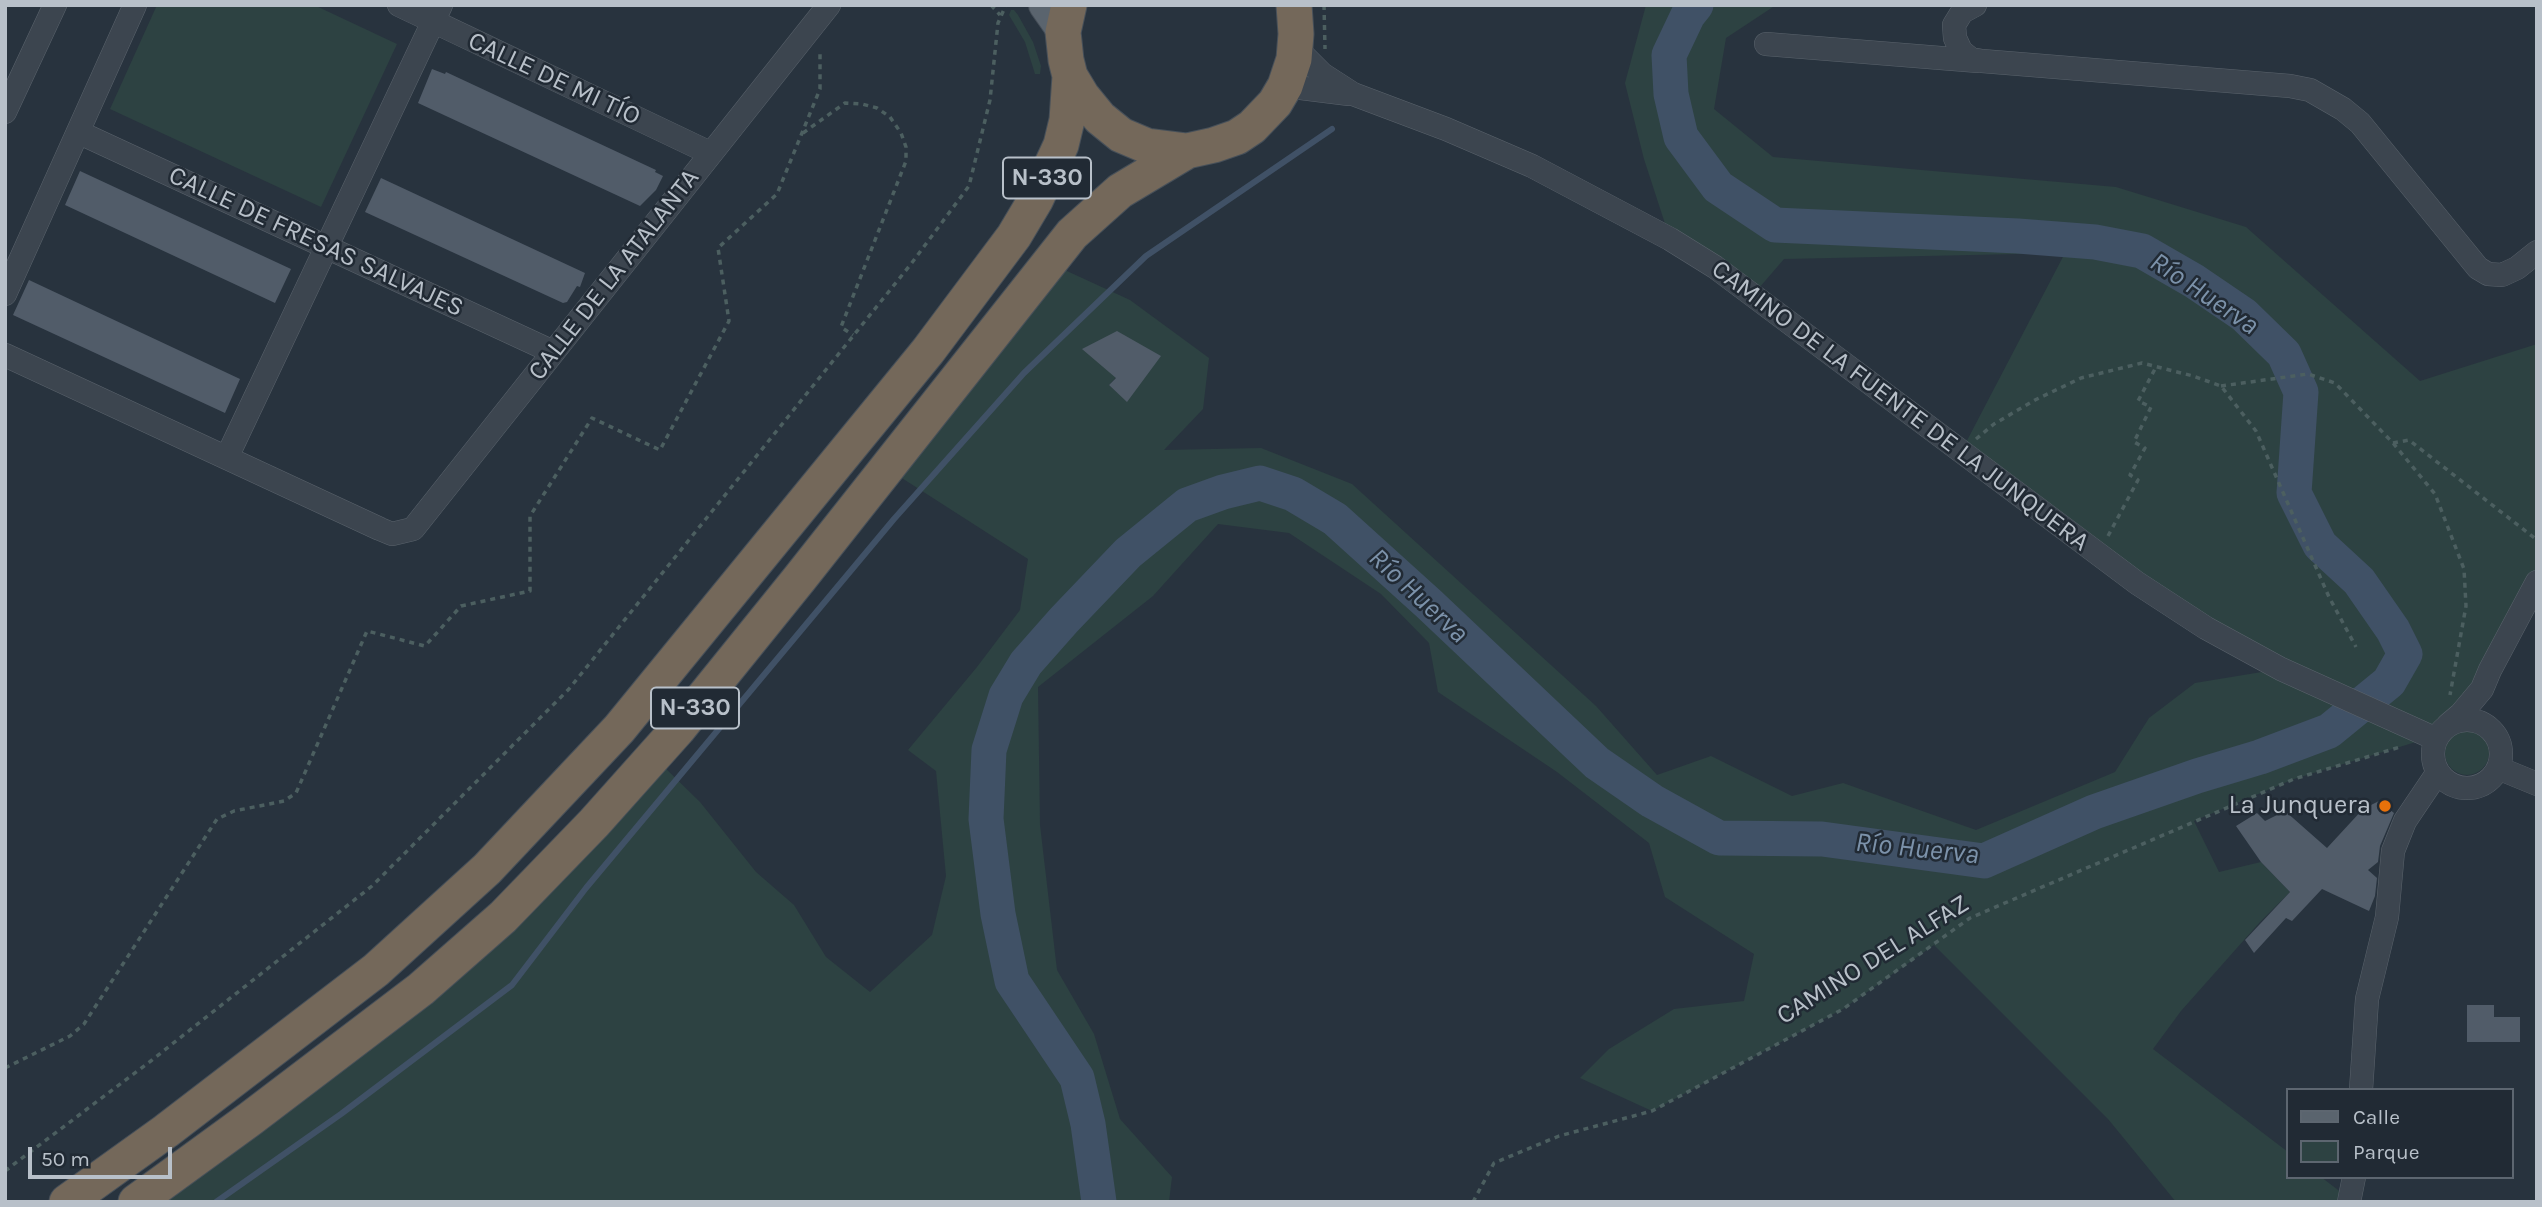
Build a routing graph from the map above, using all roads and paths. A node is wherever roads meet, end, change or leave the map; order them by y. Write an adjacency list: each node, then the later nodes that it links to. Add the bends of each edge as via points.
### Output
1 (54, 5): 19 (street)
2 (135, 5): 20 (street)
3 (399, 5): 9 (street, CALLE DE MI TÍO)
4 (991, 5): 11 (path)
5 (1006, 5): 11 (path)
6 (1294, 5): 13 (highway, N-330)
7 (1975, 5): 14 (street, via 1962,12 1954,25 1955,38 1961,51)
8 (823, 9): 23 (street, CALLE DE LA ATALANTA)
9 (437, 13): 23 (street, CALLE DE MI TÍO); 24 (street)
10 (1059, 14): 15 (highway, N-330)
11 (1000, 15): 27 (path, via 990,100 969,186)
12 (1766, 44): 14 (street)
13 (1296, 48): 16 (highway, N-330); 18 (street, CAMINO DE LA FUENTE DE LA JUNQUERA, via 1321,75)
14 (1982, 61): 25 (street, via 2310,90 2360,123 2478,268 2502,275)
15 (1070, 76): 22 (highway, N-330, via 1100,118 1121,135 1147,146); 48 (highway, N-330, via 1061,145 1014,236 928,351 619,729 487,869 376,970)
16 (1285, 86): 18 (street, CAMINO DE LA FUENTE DE LA JUNQUERA); 22 (highway, N-330, via 1264,115 1244,132)
17 (820, 89): 21 (path)
18 (1353, 94): 33 (street, CAMINO DE LA FUENTE DE LA JUNQUERA, via 1532,166 1670,239 1715,267)
19 (5, 112)
20 (78, 132): 24 (street, CALLE DE FRESAS SALVAJES); 26 (street)
21 (802, 134): 27 (path, via 845,103 862,104 890,117 906,147 906,161 841,327); 44 (path, via 776,194 718,248 729,321 660,450 592,418 530,516 530,592 461,606 425,646 367,631 296,793 284,801 216,819 84,1024 70,1036)
22 (1188, 151): 49 (highway, N-330, via 1120,191 1072,234 678,729 503,917 421,989)
23 (710, 153): 28 (street, CALLE DE LA ATALANTA)
24 (328, 248): 28 (street, CALLE DE FRESAS SALVAJES); 34 (street)
25 (2537, 252)
26 (5, 294)
27 (853, 335): 46 (path, via 569,689 372,886)
28 (553, 352): 34 (street, CALLE DE LA ATALANTA, via 413,529 392,534)
29 (5, 355): 34 (street)
30 (2156, 367): 31 (path); 33 (path, via 2142,363 2081,378 1994,424); 36 (path, via 2138,401 2151,407 2134,442 2145,448 2130,475 2138,480)
31 (2221, 386): 32 (path, via 2308,374 2335,383); 38 (path, via 2256,431)
32 (2393, 443): 35 (path, via 2409,440); 41 (path, via 2435,495 2464,569 2466,606)
33 (1961, 452): 36 (street, CAMINO DE LA FUENTE DE LA JUNQUERA)
34 (227, 457)
35 (2537, 540)
36 (2099, 554): 41 (street, CAMINO DE LA FUENTE DE LA JUNQUERA, via 2206,628 2281,669 2413,728)
37 (2537, 582): 39 (street)
38 (2356, 647)
39 (2482, 689): 40 (street); 41 (street)
40 (2493, 732): 41 (street, via 2477,721 2466,720); 42 (street, via 2501,749)
41 (2438, 748): 42 (street, via 2451,784 2469,788 2487,782); 45 (street, via 2392,851 2387,917 2367,999); 50 (path, CAMINO DEL ALFAZ, via 2416,742 2294,779 1970,918 1843,1009 1652,1111 1559,1136 1494,1163)
42 (2498, 768): 43 (street)
43 (2537, 784)
44 (5, 1068)
45 (2361, 1088)
46 (5, 1171)
47 (2354, 1179): 51 (street)
48 (67, 1202)
49 (136, 1202)
50 (1474, 1202)
51 (2349, 1202)

